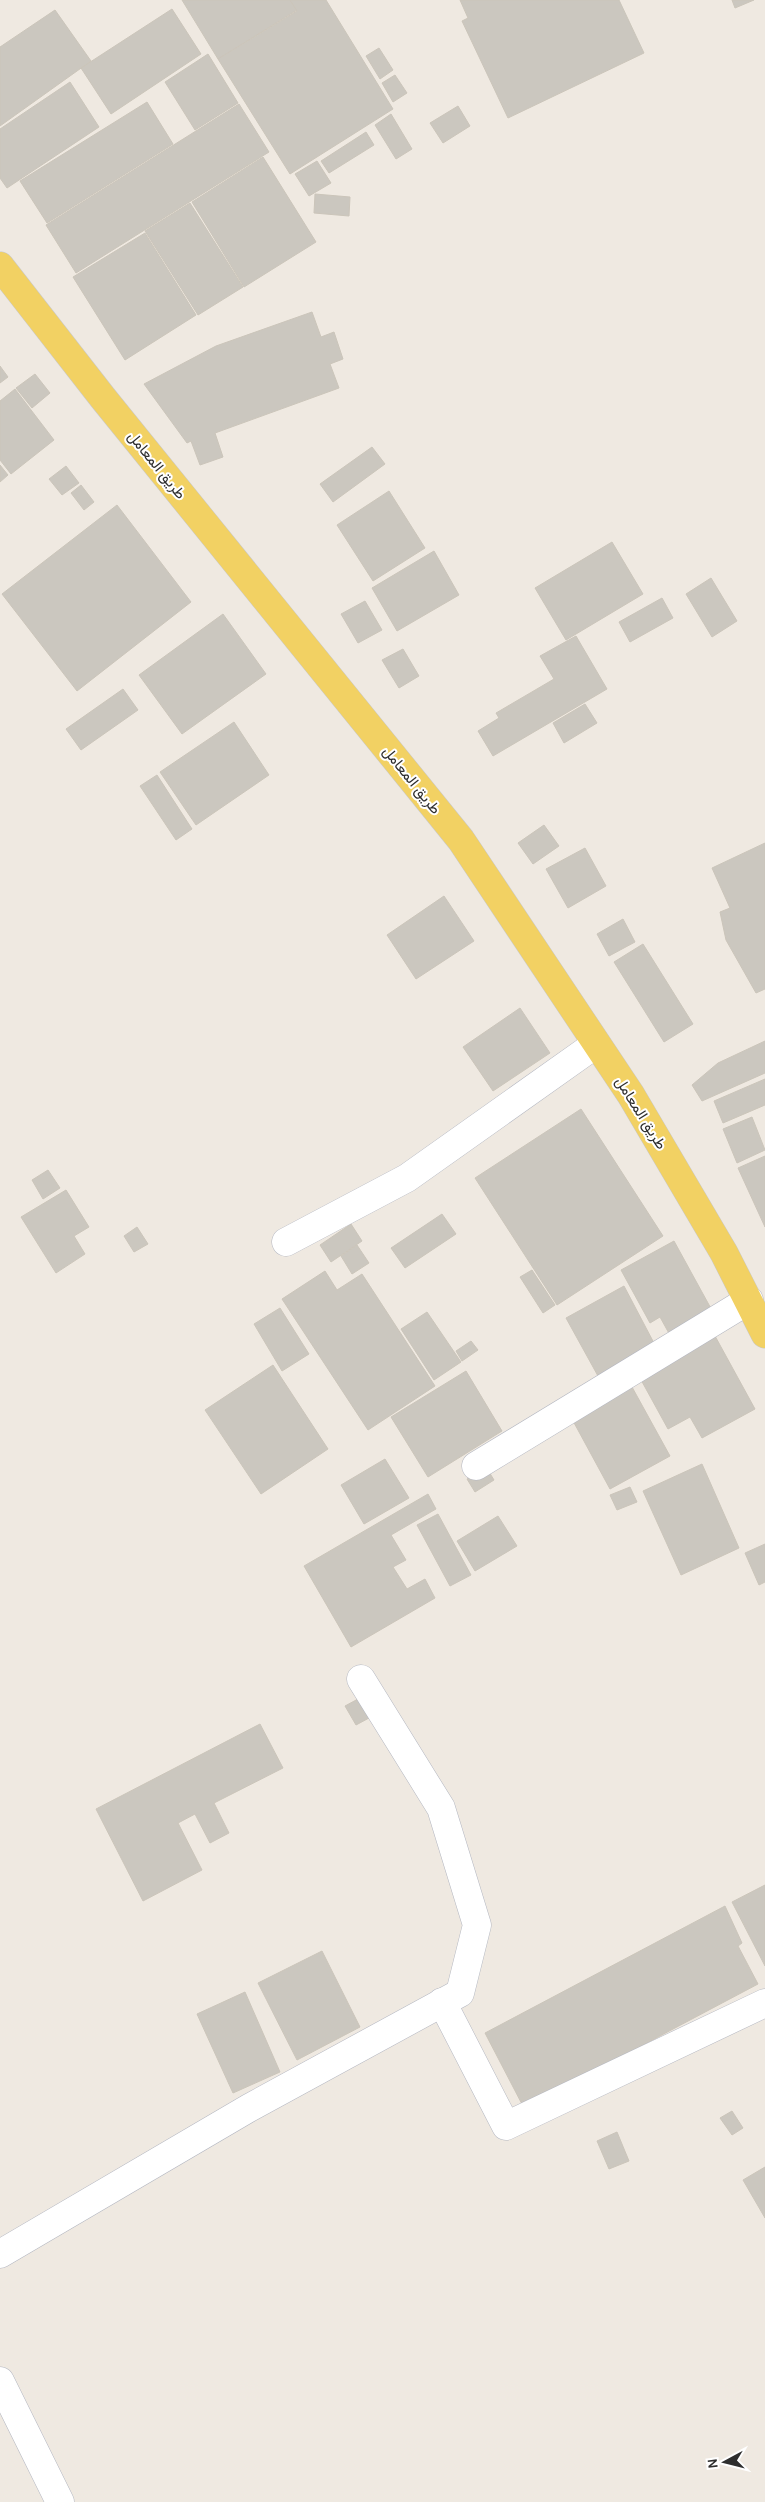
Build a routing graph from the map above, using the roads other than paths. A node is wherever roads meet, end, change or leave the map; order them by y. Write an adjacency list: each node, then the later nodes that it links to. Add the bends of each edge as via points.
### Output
1 (3, 276): 2 (main road, طريق المعامل, via 461,840)
2 (596, 1044): 3 (street, via 407,1178); 4 (main road, طريق المعامل, via 636,1104)
3 (286, 1242)
4 (749, 1300): 5 (main road, طريق المعامل); 6 (street)
5 (765, 1334)
6 (476, 1466)
7 (361, 1679): 8 (street, via 441,1808 478,1925 460,1993)
8 (442, 2002): 9 (street, via 506,2126); 10 (street, via 249,2108)
9 (765, 2003)
10 (0, 2254)
11 (0, 2381): 12 (street)
12 (60, 2502)

